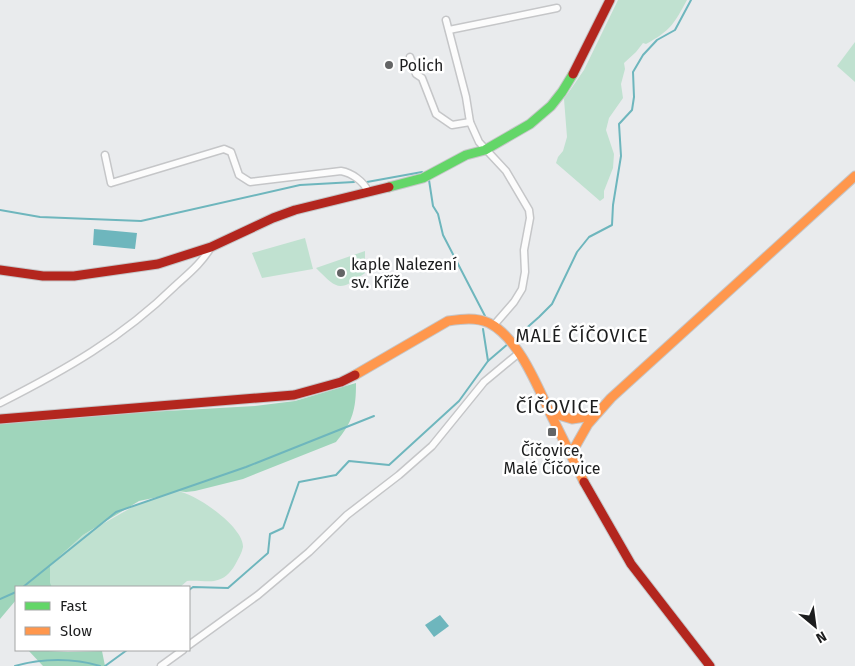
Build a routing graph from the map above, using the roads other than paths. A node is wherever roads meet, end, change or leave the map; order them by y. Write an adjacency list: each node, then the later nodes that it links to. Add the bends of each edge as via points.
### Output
1 (610, 0): 7 (street, via 552,106 530,124)
2 (557, 8): 4 (street)
3 (446, 20): 4 (street)
4 (450, 30): 6 (street)
5 (410, 57): 6 (street, via 436,114 452,125)
6 (470, 122): 7 (street)
7 (485, 150): 10 (street, via 466,154 423,178); 13 (street, via 506,170 525,202 530,218 522,289)
8 (104, 155): 10 (street, via 111,182 224,149 231,152 239,175 250,182 341,171 364,184)
9 (855, 176): 17 (street)
10 (368, 191): 11 (street, via 273,218)
11 (211, 247): 12 (street, via 158,264 74,276 43,276); 15 (street, via 205,257 158,303 99,348)
12 (0, 270)
13 (497, 327): 14 (street); 18 (street, via 476,318 448,321 341,382 294,395)
14 (517, 351): 16 (street); 20 (street, via 484,382 432,446 399,476 347,515 258,595)
15 (0, 403)
16 (552, 413): 17 (street, via 572,420); 19 (street)
17 (592, 416): 19 (street)
18 (0, 419)
19 (571, 454): 23 (street, via 631,564)
20 (190, 644)
21 (182, 651): 22 (street)
22 (161, 666)
23 (710, 666)

